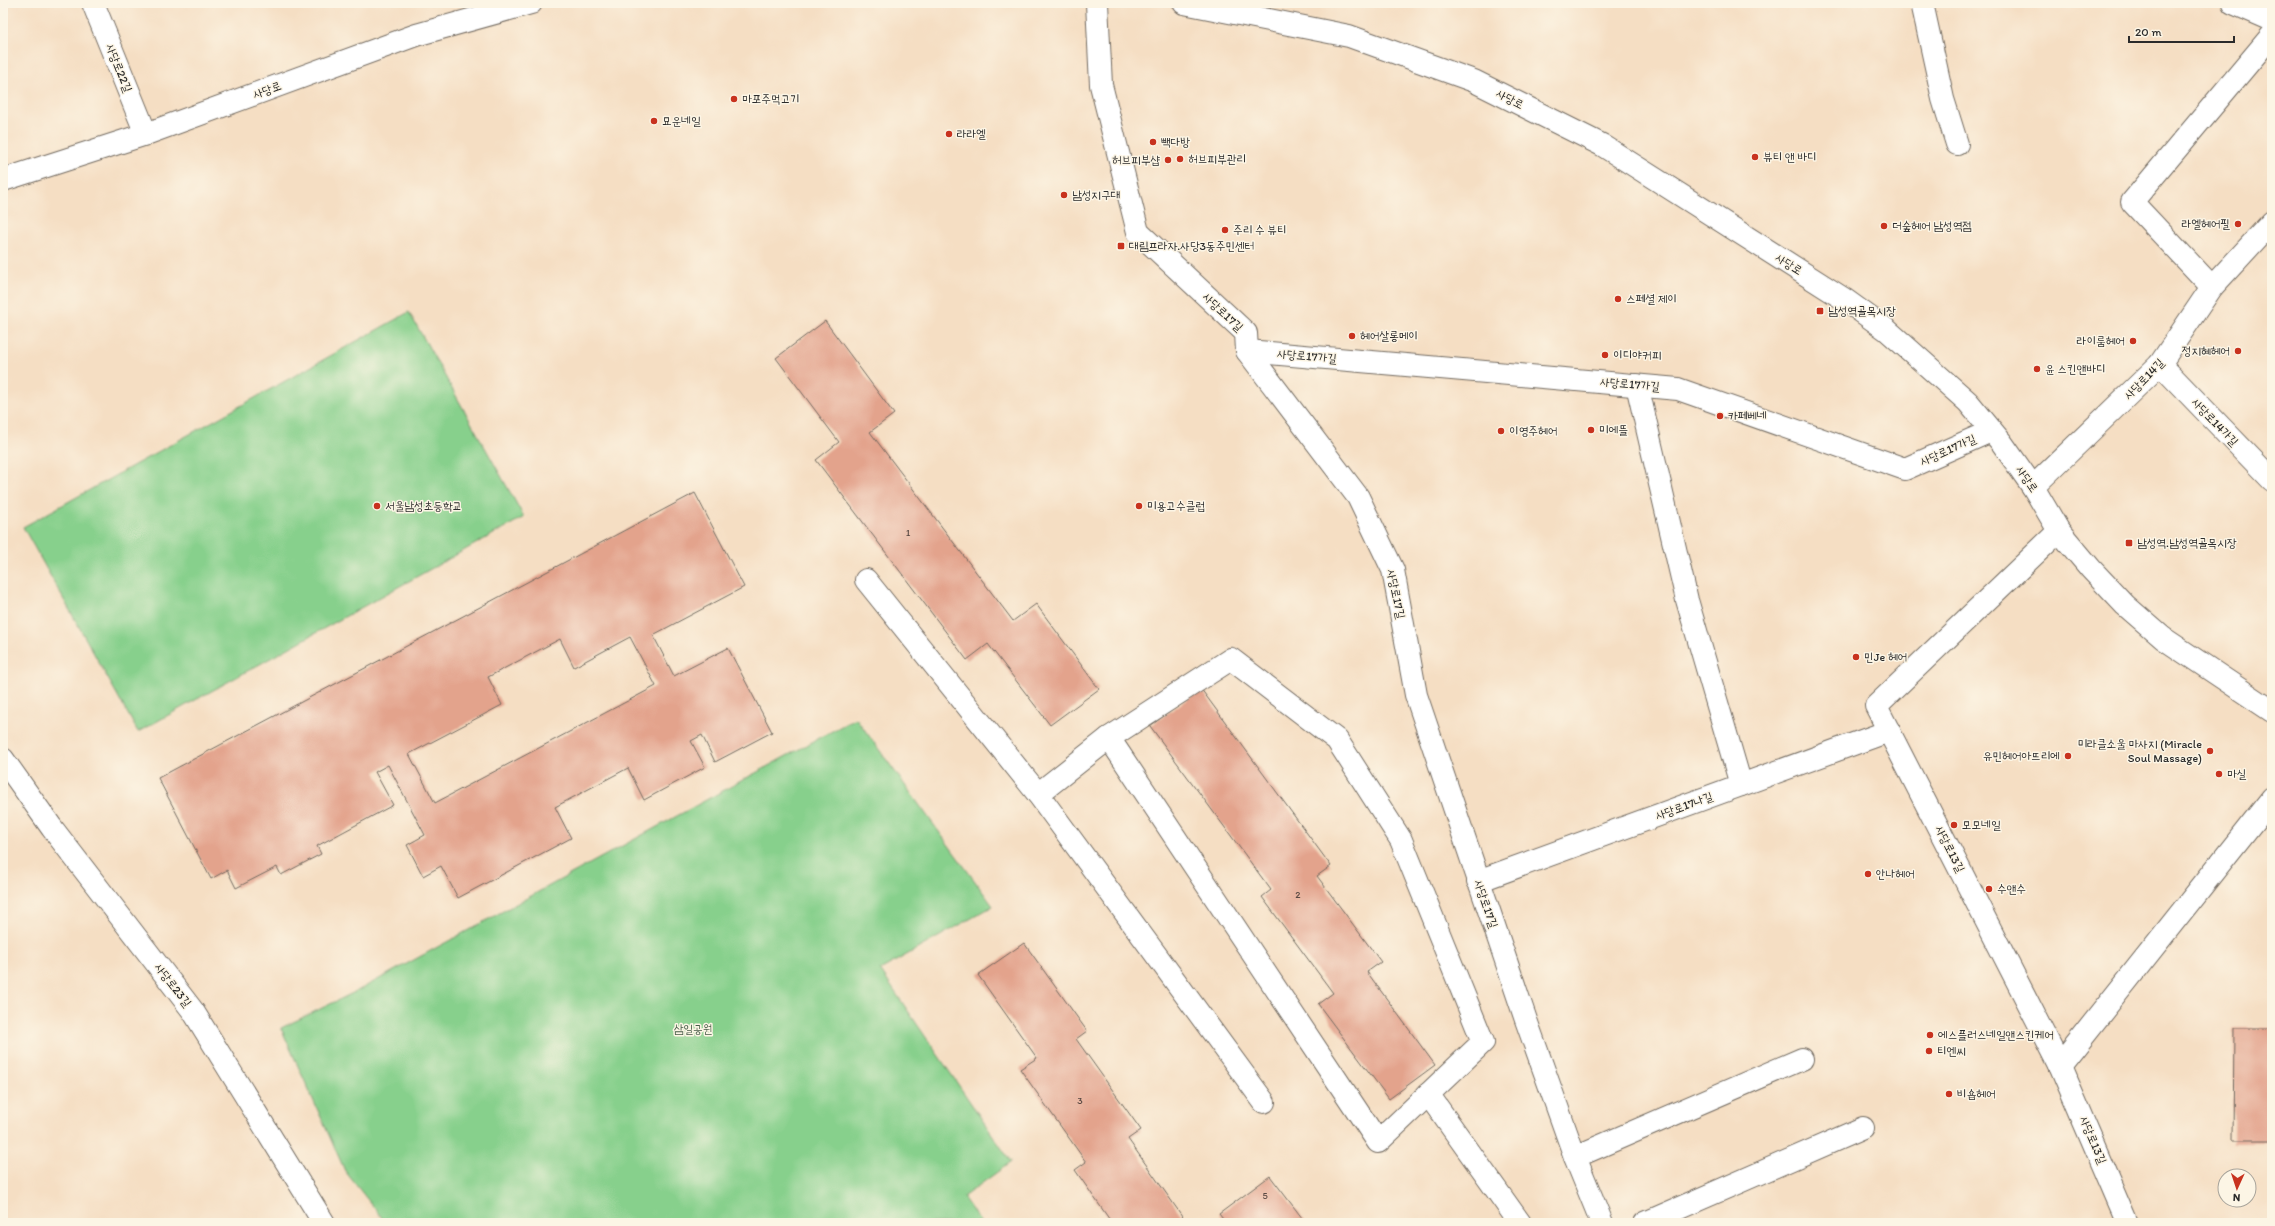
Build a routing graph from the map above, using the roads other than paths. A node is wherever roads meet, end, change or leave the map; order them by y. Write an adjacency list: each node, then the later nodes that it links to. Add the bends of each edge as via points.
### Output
1 (93, 3): 9 (street, 사당로22길)
2 (531, 3): 9 (street, 사당로, via 416,35)
3 (1097, 3): 14 (street, 사당로17길, via 1102,85 1138,232 1246,333)
4 (1184, 3): 17 (street, 사당로, via 1349,36 1474,81 1602,145 1881,325 1962,397)
5 (1922, 3): 10 (street, via 1943,99)
6 (2233, 3): 7 (street)
7 (2272, 20)
8 (2272, 35): 13 (street, via 2132,202)
9 (146, 134): 11 (street, 사당로)
10 (1957, 144)
11 (3, 180)
12 (2272, 222): 13 (street, 사당로14길)
13 (2212, 287): 15 (street, 사당로14길)
14 (1247, 351): 16 (street, 사당로17가길); 29 (street, 사당로17길, via 1358,497 1393,570 1416,695)
15 (2160, 364): 18 (street, 사당로14가길); 19 (street, 사당로14길)
16 (1637, 385): 17 (street, 사당로17가길, via 1678,389 1905,469); 26 (street, via 1687,600)
17 (1991, 431): 19 (street, 사당로)
18 (2272, 480)
19 (2033, 487): 20 (street, 사당로)
20 (2059, 531): 22 (street, 사당로, via 2100,580 2163,638); 23 (street, 사당로13길, via 1876,706)
21 (866, 580): 27 (street)
22 (2272, 711)
23 (1889, 731): 26 (street, 사당로17나길); 31 (street, 사당로13길)
24 (1109, 738): 27 (street); 32 (street, via 1378,1142); 32 (street, via 1231,659 1337,740 1401,840 1483,1042)
25 (3, 759): 36 (street, 사당로23길, via 52,828 193,1011)
26 (1741, 785): 29 (street, 사당로17나길)
27 (1038, 794): 33 (street)
28 (2272, 798): 31 (street)
29 (1478, 881): 35 (street, 사당로17길)
30 (1802, 1059): 35 (street)
31 (2060, 1066): 40 (street, 사당로13길)
32 (1428, 1094): 37 (street)
33 (1264, 1102)
34 (1863, 1128): 39 (street)
35 (1575, 1157): 38 (street, 사당로17길)
36 (324, 1223)
37 (1520, 1223)
38 (1602, 1223)
39 (1644, 1223)
40 (2128, 1223)

